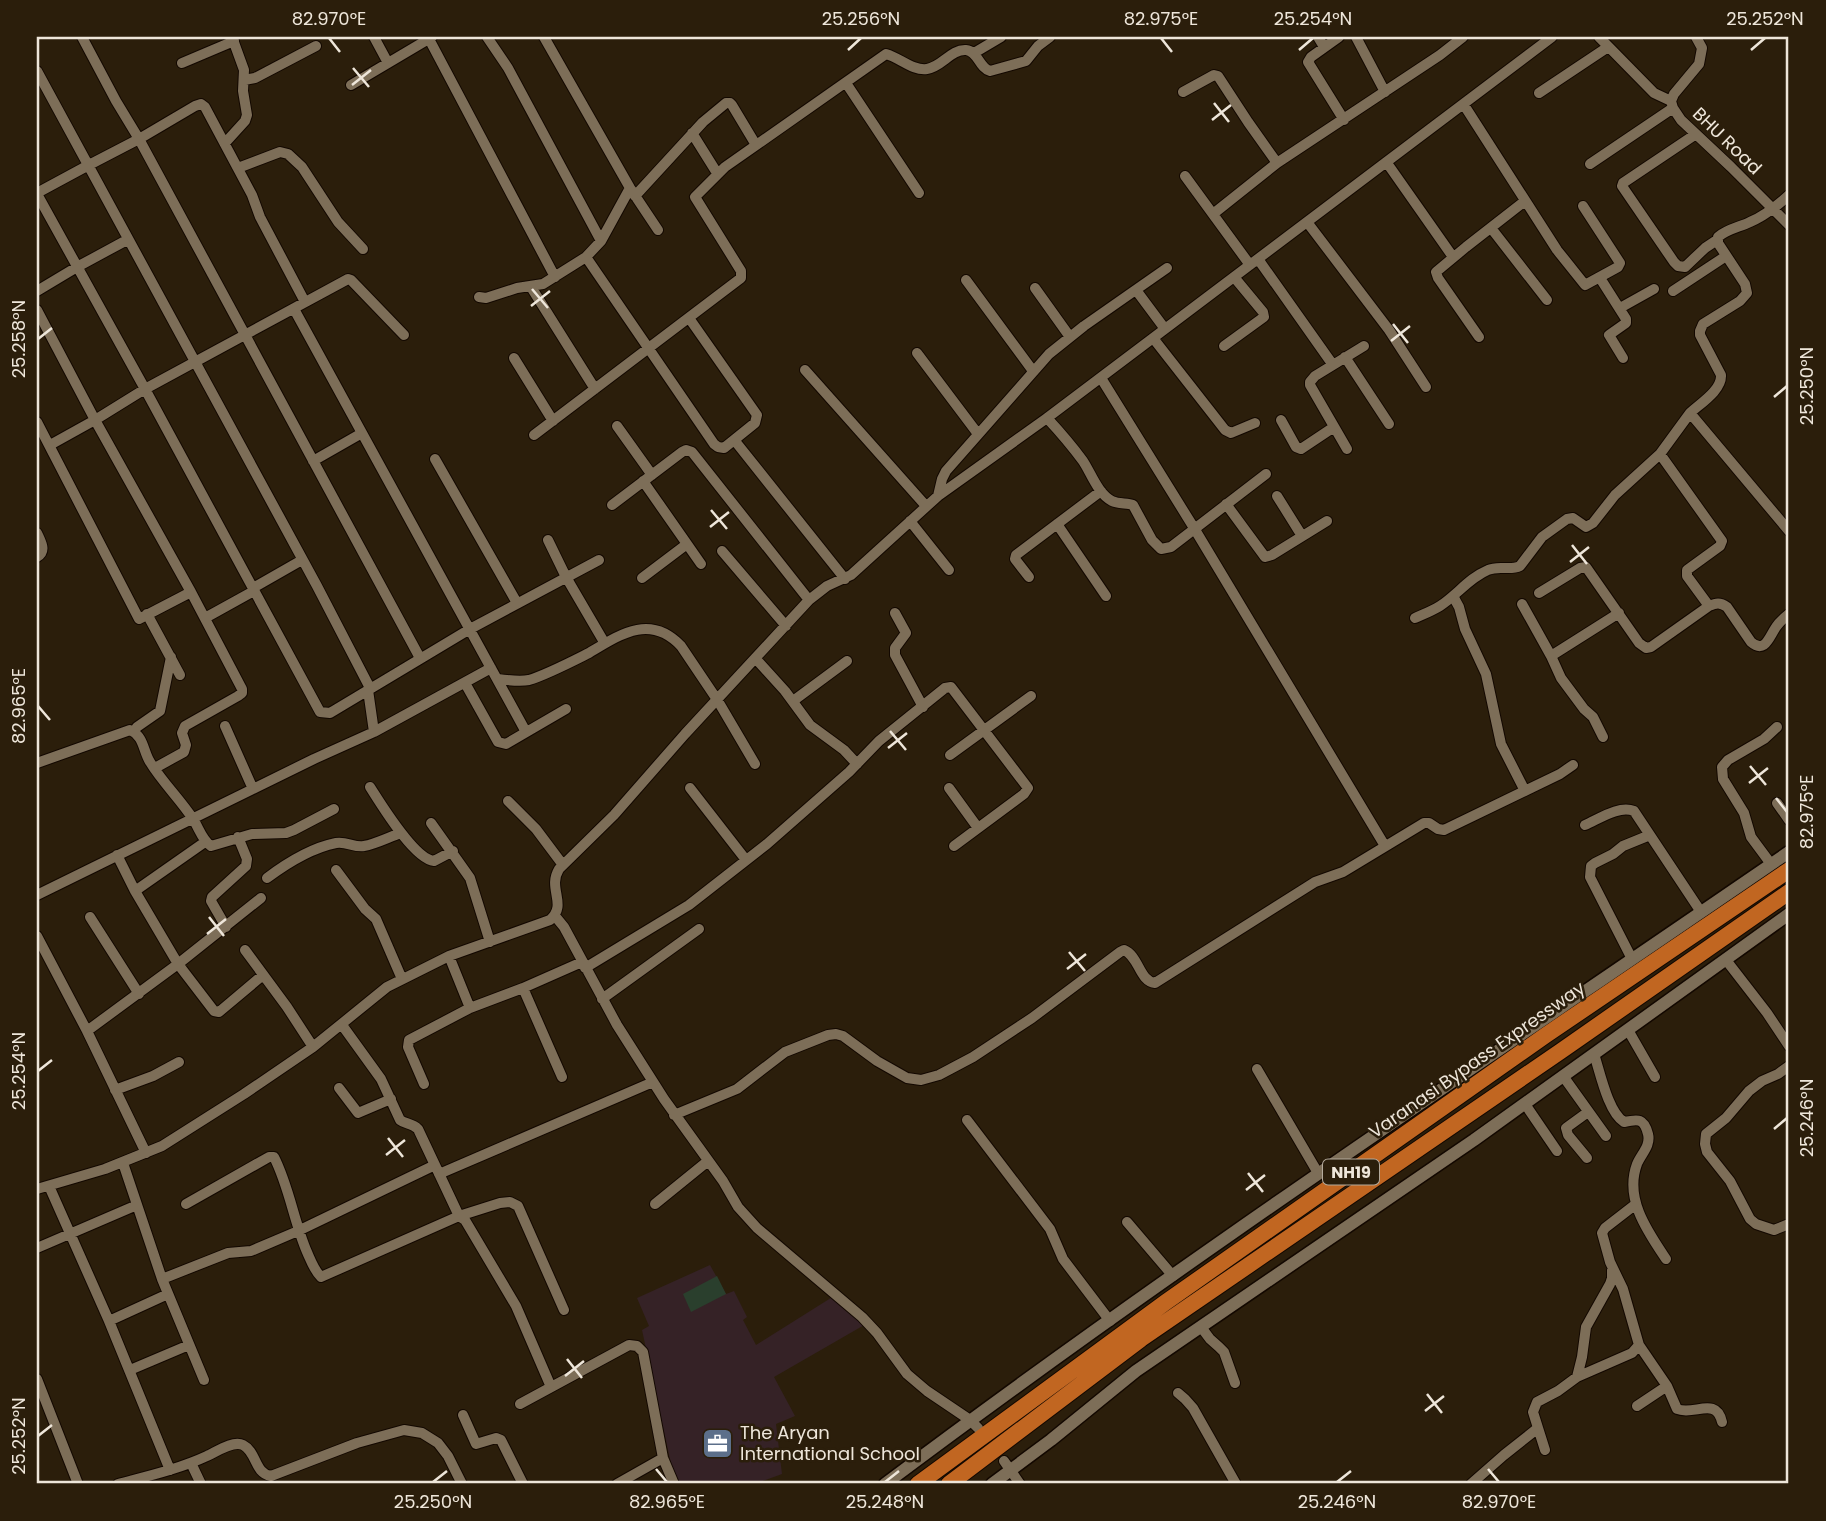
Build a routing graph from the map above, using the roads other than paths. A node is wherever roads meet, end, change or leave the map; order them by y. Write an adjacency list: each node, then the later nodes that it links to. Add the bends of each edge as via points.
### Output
1 (82, 37): 34 (street)
2 (374, 37): 21 (street)
3 (487, 37): 58 (street)
4 (544, 37): 44 (street)
5 (1001, 37): 19 (street)
6 (1050, 37): 19 (street, via 1026,61 990,71)
7 (1318, 37): 17 (street)
8 (1339, 37): 17 (street)
9 (1356, 37): 27 (street)
10 (1462, 37): 27 (street)
11 (1552, 37): 29 (street)
12 (1599, 37): 18 (street)
13 (1696, 37): 30 (street, BHU Road, via 1702,48 1699,64 1674,94)
14 (430, 38): 21 (street); 66 (street)
15 (233, 39): 20 (street); 23 (street)
16 (316, 46): 23 (street)
17 (1324, 47): 31 (street, via 1311,57 1309,65)
18 (1608, 47): 28 (street); 30 (street)
19 (974, 53): 24 (street, via 961,50 923,69 886,54)
20 (181, 63)
21 (388, 63): 25 (street)
22 (37, 71): 40 (street)
23 (244, 80): 35 (street, via 247,118)
24 (846, 83): 36 (street); 45 (street)
25 (351, 85)
26 (1183, 92): 37 (street, via 1219,76)
27 (1385, 92): 31 (street)
28 (1539, 93)
29 (1464, 105): 38 (street); 48 (street)
30 (1672, 105): 33 (street, BHU Road); 39 (street)
31 (1344, 120): 37 (street)
32 (692, 134): 36 (street, via 730,103); 42 (street); 44 (street)
33 (1696, 135): 50 (street, BHU Road); 57 (street, via 1622,186 1678,266 1685,267)
34 (139, 139): 35 (street, via 201,104); 40 (street); 85 (street)
35 (225, 143): 41 (street)
36 (756, 145): 42 (street)
37 (1277, 163): 51 (street)
38 (1387, 163): 52 (street); 62 (street)
39 (1590, 164)
40 (87, 166): 46 (street); 56 (street)
41 (238, 168): 59 (street, via 280,152 288,154); 78 (street)
42 (717, 173): 82 (street, via 695,197 742,275)
43 (1185, 176): 51 (street)
44 (633, 192): 55 (street); 58 (street)
45 (919, 193)
46 (37, 194): 64 (street)
47 (1789, 195): 50 (street)
48 (1525, 201): 54 (street); 68 (street, via 1582,283)
49 (1583, 206): 68 (street, via 1620,263)
50 (1773, 209): 53 (street, BHU Road); 57 (street)
51 (1213, 214): 63 (street)
52 (1307, 222): 63 (street); 101 (street)
53 (1789, 225)
54 (1491, 228): 62 (street); 77 (street)
55 (657, 230)
56 (127, 240): 64 (street); 96 (street)
57 (1717, 240): 60 (street)
58 (601, 241): 61 (street)
59 (363, 249)
60 (1726, 256): 75 (street); 104 (street, via 1747,293 1701,327 1700,335 1722,379)
61 (586, 257): 66 (street); 91 (street)
62 (1453, 257): 87 (street, via 1436,275)
63 (1254, 262): 67 (street); 97 (street)
64 (77, 267): 74 (street); 102 (street)
65 (1167, 268): 73 (street)
66 (555, 277): 70 (street)
67 (1234, 277): 83 (street); 89 (street, via 1264,317)
68 (1600, 278): 79 (street)
69 (966, 280): 99 (street)
70 (531, 287): 76 (street); 103 (street)
71 (1035, 288): 86 (street)
72 (1654, 289): 79 (street)
73 (1136, 290): 83 (street); 86 (street)
74 (37, 291)
75 (1673, 291)
76 (479, 297)
77 (1547, 300)
78 (305, 302): 80 (street); 84 (street, via 351,280)
79 (1620, 308): 95 (street, via 1626,323 1609,335)
80 (294, 309): 85 (street); 114 (street)
81 (37, 310): 106 (street)
82 (689, 318): 91 (street); 117 (street, via 757,415 755,423)
83 (1165, 329): 88 (street)
84 (404, 335)
85 (245, 336): 96 (street); 122 (street)
86 (1070, 337): 99 (street)
87 (1479, 337)
88 (1153, 338): 100 (street); 110 (street, via 1225,430 1231,433)
89 (1224, 346)
90 (1364, 346): 93 (street)
91 (648, 348): 103 (street); 117 (street, via 714,444 724,448)
92 (917, 353): 115 (street)
93 (1345, 357): 97 (street); 111 (street)
94 (514, 358): 107 (street)
95 (1623, 358)
96 (194, 363): 102 (street); 143 (street)
97 (1333, 365): 113 (street, via 1315,376 1310,385)
98 (805, 370): 130 (street)
99 (1033, 370): 115 (street)
100 (1101, 378): 105 (street); 134 (street)
101 (1426, 387)
102 (145, 389): 106 (street); 150 (street)
103 (595, 389): 107 (street)
104 (1690, 413): 120 (street); 135 (street)
105 (1047, 418): 125 (street); 126 (street)
106 (95, 420): 118 (street); 151 (street)
107 (553, 421): 116 (street)
108 (1281, 421): 113 (street, via 1301,449)
109 (37, 422): 118 (street)
110 (1255, 423)
111 (1389, 424)
112 (617, 426): 124 (street)
113 (1334, 427): 119 (street)
114 (362, 433): 122 (street); 166 (street)
115 (978, 434): 126 (street, via 946,471)
116 (534, 435)
117 (735, 441): 149 (street)
118 (50, 445): 161 (street, via 139,618)
119 (1347, 449)
120 (1660, 454): 154 (street, via 1615,495 1593,523 1586,527 1567,519 1542,537 1520,566 1488,570); 158 (street, via 1722,541 1687,570)
121 (435, 459): 156 (street)
122 (313, 461): 170 (street)
123 (1266, 474): 128 (street)
124 (648, 478): 129 (street); 139 (street); 155 (street, via 682,452 692,452)
125 (1101, 491): 133 (street); 134 (street, via 1114,502 1133,505 1161,549 1171,547)
126 (938, 496): 130 (street)
127 (1277, 496): 137 (street)
128 (1226, 504): 134 (street); 137 (street, via 1265,557)
129 (612, 505)
130 (926, 506): 131 (street)
131 (910, 521): 145 (street); 149 (street)
132 (1327, 521): 137 (street)
133 (1057, 524): 147 (street, via 1015,557); 153 (street)
134 (1194, 528): 214 (street)
135 (1789, 531)
136 (37, 533): 141 (street, via 43,549)
137 (1302, 536)
138 (548, 540): 146 (street)
139 (687, 544): 144 (street); 148 (street)
140 (722, 551): 165 (street)
141 (37, 557)
142 (599, 559): 146 (street)
143 (302, 560): 150 (street); 177 (street)
144 (701, 564)
145 (949, 570)
146 (566, 577): 156 (street); 167 (street)
147 (1029, 577)
148 (642, 578)
149 (845, 579): 155 (street)
150 (253, 589): 163 (street); 177 (street, via 320,712 330,713)
151 (191, 592): 161 (street); 163 (street)
152 (1539, 593): 160 (street, via 1586,567)
153 (1106, 596)
154 (1453, 596): 164 (street); 200 (street, via 1486,674 1501,744)
155 (809, 600): 165 (street)
156 (517, 603): 166 (street)
157 (1522, 604): 168 (street)
158 (1709, 606): 160 (street, via 1646,648); 162 (street, via 1727,607 1751,642 1760,647)
159 (895, 613): 181 (street, via 906,633 894,652)
160 (1619, 613): 168 (street)
161 (147, 614): 169 (street)
162 (1789, 614)
163 (205, 618): 195 (street, via 242,692 185,726 184,752)
164 (1415, 618)
165 (786, 626): 171 (street)
166 (470, 629): 170 (street); 173 (street)
167 (604, 642): 175 (street, via 538,677); 179 (street, via 643,629 665,634 681,646)
168 (1551, 656): 189 (street, via 1563,683 1593,717)
169 (170, 657): 174 (street); 186 (street, via 160,711)
170 (420, 658): 177 (street)
171 (756, 659): 179 (street); 180 (street)
172 (847, 661): 180 (street)
173 (491, 668): 175 (street); 176 (street)
174 (180, 675)
175 (497, 679): 188 (street)
176 (465, 683): 187 (street); 188 (street, via 498,742 506,744)
177 (369, 689): 187 (street)
178 (1031, 695): 185 (street)
179 (718, 701): 192 (street); 220 (street)
180 (793, 701): 193 (street, via 814,729)
181 (923, 707): 185 (street, via 951,687); 193 (street)
182 (566, 709): 188 (street)
183 (225, 726): 199 (street)
184 (1777, 727): 219 (street, via 1728,760 1722,771 1751,836)
185 (984, 730): 190 (street); 208 (street, via 1028,789)
186 (134, 732): 191 (street); 195 (street)
187 (374, 732): 199 (street)
188 (526, 732)
189 (1603, 737)
190 (950, 755)
191 (37, 763)
192 (755, 764)
193 (857, 764): 218 (street)
194 (1573, 765): 200 (street)
195 (155, 768): 204 (street)
196 (370, 787): 209 (street)
197 (690, 788): 218 (street)
198 (949, 788): 208 (street)
199 (253, 789): 204 (street)
200 (1525, 791): 214 (street, via 1444,830 1429,822)
201 (508, 802): 220 (street)
202 (1777, 803): 205 (street)
203 (334, 808): 211 (street, via 286,833)
204 (192, 818): 212 (street); 217 (street)
205 (1789, 820)
206 (431, 823): 215 (street)
207 (1585, 825): 210 (street, via 1628,809)
208 (978, 828): 213 (street)
209 (401, 832): 215 (street, via 430,861); 223 (street, via 362,847 335,843)
210 (1650, 835): 228 (street); 238 (street, via 1623,846 1589,871)
211 (239, 837): 212 (street, via 214,846); 232 (street, via 246,866 211,901)
212 (205, 842): 224 (street)
213 (954, 846)
214 (1385, 846): 267 (street, via 1343,872 1315,882 1155,984 1147,981 1130,952 1120,952 1032,1018 939,1075 907,1078 843,1035 828,1035 785,1052 737,1089)
215 (453, 851): 235 (street, via 473,884)
216 (1789, 852): 219 (street)
217 (117, 855): 224 (street); 226 (street)
218 (746, 860): 241 (street, via 689,905)
219 (1771, 864): 228 (street)
220 (563, 865): 230 (street, via 555,876)
221 (336, 870): 243 (street, via 376,919)
222 (1789, 870): 328 (highway, Varanasi Bypass Expressway / NH19, via 1177,1294)
223 (267, 878)
224 (135, 891): 240 (street)
225 (1789, 892): 329 (highway, NH19, via 1141,1339)
226 (37, 895)
227 (261, 898): 232 (street)
228 (1701, 912): 238 (street)
229 (1789, 914): 239 (street)
230 (555, 916): 235 (street); 241 (street)
231 (90, 917): 245 (street)
232 (226, 927): 240 (street)
233 (699, 929): 246 (street)
234 (37, 936): 250 (street)
235 (491, 942): 237 (street)
236 (244, 950): 242 (street)
237 (449, 956): 243 (street); 247 (street)
238 (1632, 960): 276 (street)
239 (1726, 960): 249 (street); 251 (street)
240 (178, 964): 242 (street, via 216,1012); 245 (street)
241 (583, 965): 244 (street); 246 (street)
242 (264, 975): 252 (street)
243 (402, 979): 248 (street)
244 (523, 988): 247 (street); 258 (street)
245 (139, 994): 250 (street)
246 (602, 999): 260 (street)
247 (470, 1008): 261 (street, via 408,1044)
248 (342, 1025): 252 (street); 264 (street)
249 (1628, 1030): 253 (street); 259 (street)
250 (86, 1031): 263 (street)
251 (1789, 1046)
252 (313, 1047): 271 (street)
253 (1594, 1054): 257 (street); 280 (street, via 1618,1117 1624,1122 1638,1120 1648,1133 1637,1164)
254 (179, 1062): 263 (street)
255 (1789, 1066): 285 (street, via 1746,1094 1706,1134 1705,1144 1752,1222 1774,1230)
256 (1257, 1069): 276 (street)
257 (1563, 1076): 265 (street); 266 (street)
258 (562, 1077)
259 (1655, 1077)
260 (653, 1082): 267 (street); 275 (street)
261 (424, 1084)
262 (339, 1088): 264 (street, via 358,1113)
263 (115, 1090): 271 (street)
264 (391, 1099): 275 (street, via 400,1120 418,1129)
265 (1525, 1104): 270 (street); 297 (street)
266 (1588, 1112): 269 (street); 272 (street, via 1566,1128)
267 (674, 1115): 273 (street)
268 (967, 1120): 296 (street, via 1050,1229 1063,1259)
269 (1606, 1136)
270 (1557, 1151)
271 (145, 1153): 274 (street)
272 (1587, 1158)
273 (708, 1161): 282 (street); 312 (street, via 756,1227 862,1317 916,1383)
274 (122, 1163): 277 (street); 281 (street)
275 (437, 1169): 283 (street); 286 (street)
276 (1318, 1173): 291 (street)
277 (49, 1186): 278 (street); 287 (street)
278 (37, 1189)
279 (186, 1204): 286 (street, via 272,1156)
280 (1636, 1204): 289 (street); 290 (street, via 1602,1233)
281 (137, 1205): 287 (street); 292 (street)
282 (656, 1205)
283 (459, 1216): 286 (street, via 324,1276 315,1271); 294 (street, via 500,1203 518,1206); 306 (street, via 516,1306)
284 (1127, 1222): 291 (street)
285 (1789, 1224)
286 (298, 1231): 292 (street)
287 (71, 1234): 288 (street); 295 (street)
288 (37, 1248)
289 (1667, 1259)
290 (1611, 1262): 299 (street); 301 (street, via 1612,1280 1587,1323)
291 (1173, 1276): 296 (street)
292 (162, 1279): 293 (street)
293 (168, 1294): 295 (street); 298 (street)
294 (564, 1310)
295 (109, 1321): 300 (street)
296 (1110, 1321): 312 (street)
297 (1201, 1326): 304 (street, via 1219,1346); 317 (street)
298 (189, 1345): 300 (street); 302 (street)
299 (1639, 1345): 301 (street, via 1632,1353); 305 (street)
300 (130, 1370): 318 (street)
301 (1577, 1377): 313 (street, via 1537,1402 1532,1412)
302 (204, 1380)
303 (37, 1382): 320 (street)
304 (1234, 1382)
305 (1667, 1386): 309 (street); 311 (street, via 1679,1410 1711,1408)
306 (551, 1387): 308 (street); 315 (street, via 629,1345 638,1346 643,1352)
307 (1178, 1393): 332 (street, via 1193,1408)
308 (520, 1404)
309 (1636, 1406)
310 (463, 1415): 324 (street, via 476,1444 501,1440)
311 (1722, 1422)
312 (974, 1424): 327 (street)
313 (1538, 1428): 314 (street); 333 (street)
314 (1545, 1450)
315 (663, 1458): 325 (street); 326 (street)
316 (191, 1463): 318 (street); 322 (street); 323 (street, via 239,1444 248,1449 259,1470 271,1476 404,1430 422,1433 438,1443)
317 (1007, 1466): 330 (street); 331 (street)
318 (170, 1470): 319 (street)
319 (136, 1482): 321 (street)
320 (78, 1484)
321 (118, 1484)
322 (201, 1484)
323 (462, 1484)
324 (523, 1484)
325 (617, 1484)
326 (674, 1484)
327 (885, 1484)
328 (918, 1484)
329 (949, 1484)
330 (992, 1484)
331 (1020, 1484)
332 (1236, 1484)
333 (1471, 1484)

